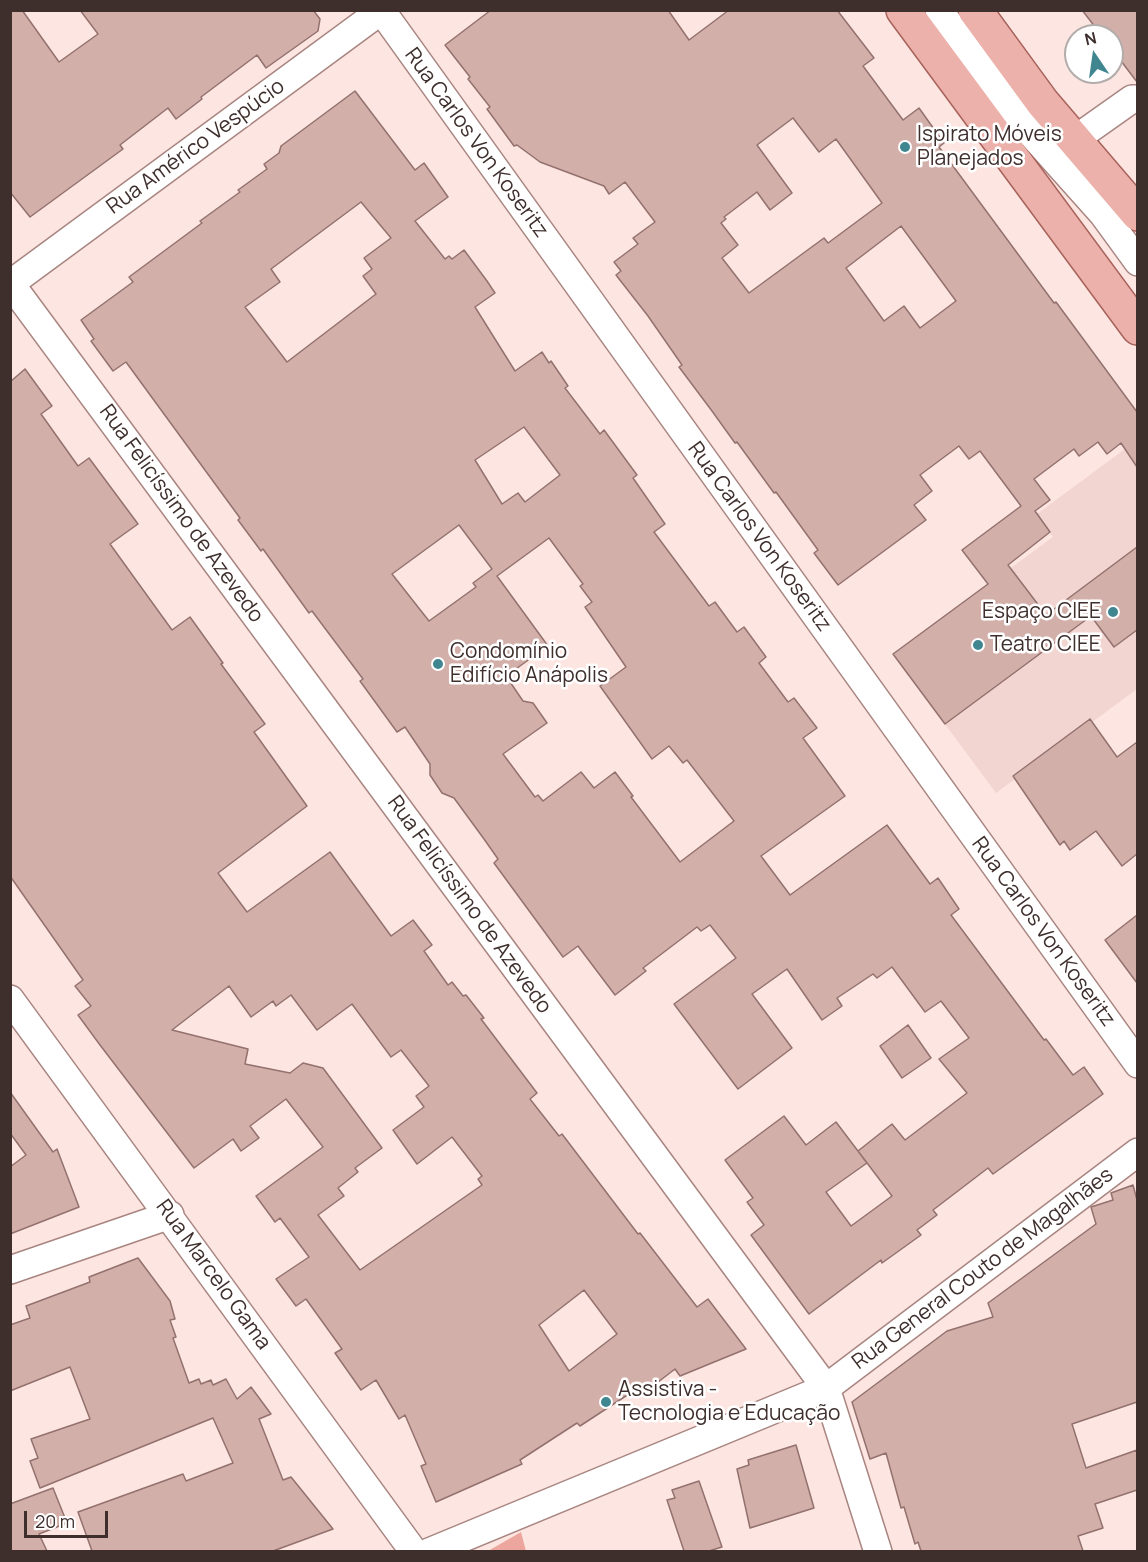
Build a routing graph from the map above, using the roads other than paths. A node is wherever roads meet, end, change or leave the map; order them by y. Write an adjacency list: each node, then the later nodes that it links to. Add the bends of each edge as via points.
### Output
1 (903, 10): 10 (main road)
2 (939, 10): 8 (street, via 1019,120 1103,214)
3 (975, 10): 6 (main road)
4 (381, 11): 9 (street, Rua Américo Vespúcio); 12 (street, Rua Carlos Von Koseritz)
5 (1137, 99): 6 (street)
6 (1074, 140): 7 (main road)
7 (1137, 213)
8 (1137, 262)
9 (11, 284): 16 (street, Rua Felicíssimo de Azevedo)
10 (1137, 328)
11 (10, 999): 14 (street, Rua Marcelo Gama)
12 (1137, 1064)
13 (1137, 1152): 16 (street, Rua General Couto de Magalhães)
14 (170, 1215): 15 (street); 17 (street, Rua Marcelo Gama)
15 (10, 1270)
16 (826, 1388): 18 (street, Rua General Couto de Magalhães); 19 (street, Rua Felicíssimo de Azevedo)
17 (414, 1551)
18 (429, 1551)
19 (878, 1551)

